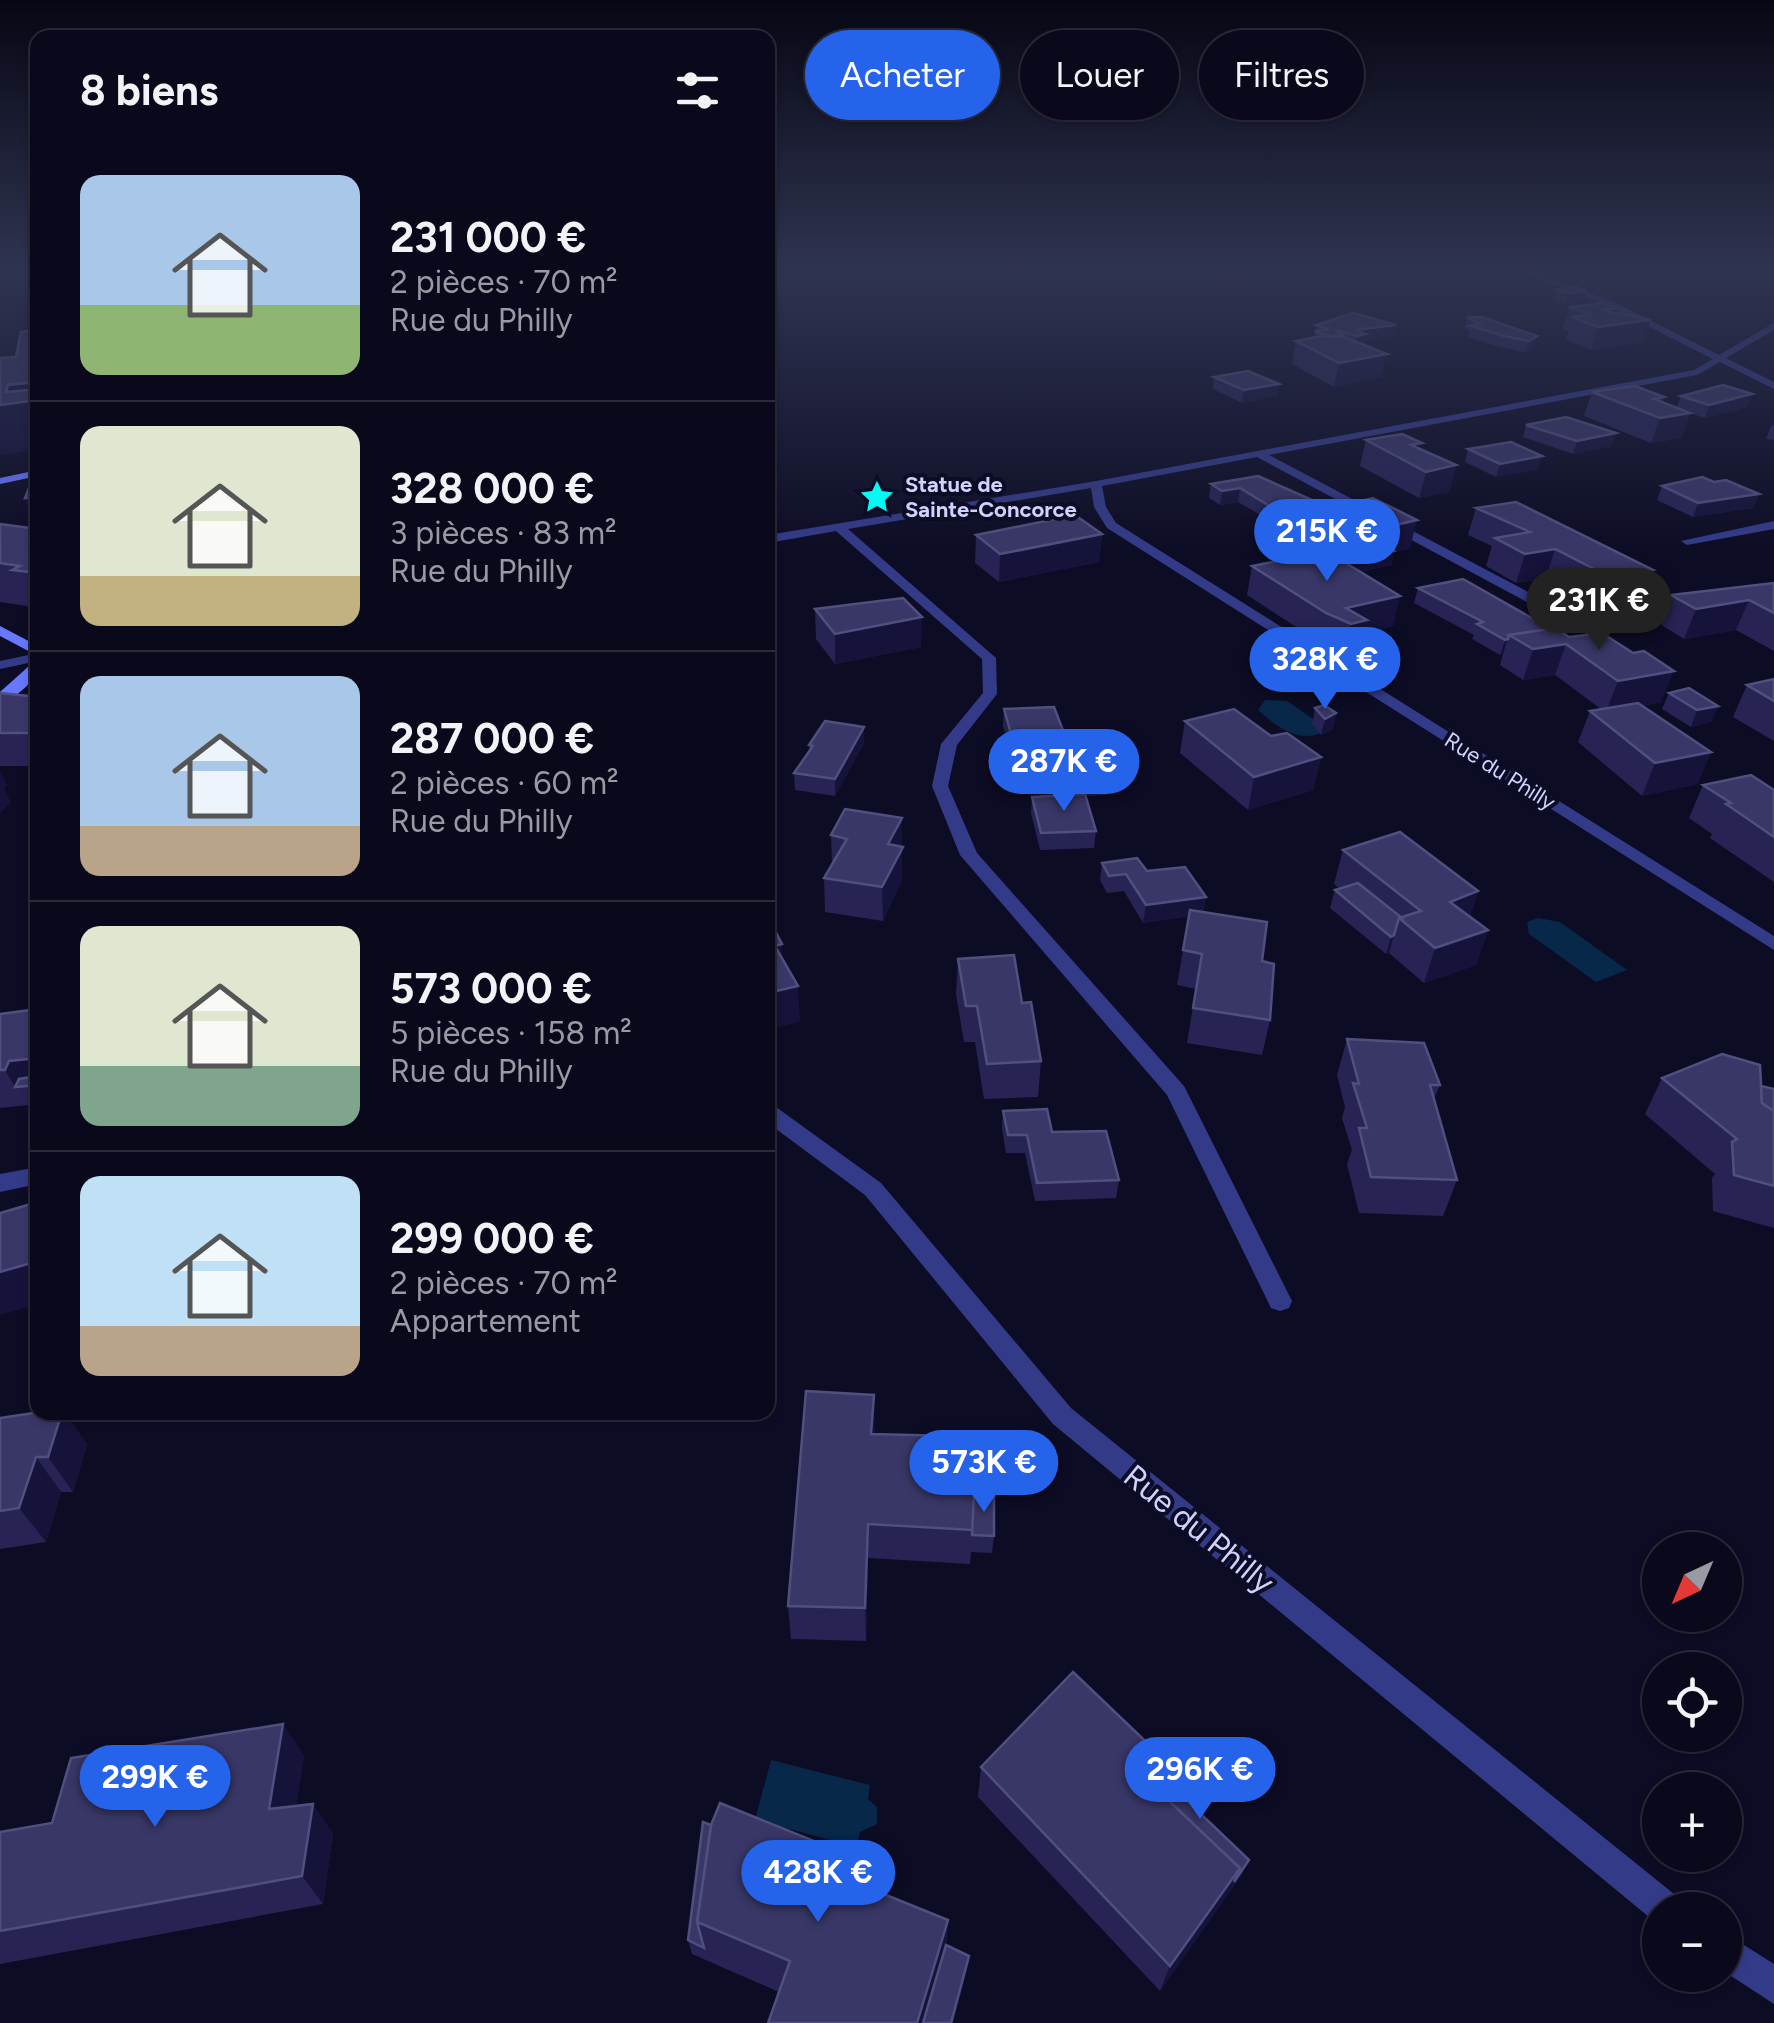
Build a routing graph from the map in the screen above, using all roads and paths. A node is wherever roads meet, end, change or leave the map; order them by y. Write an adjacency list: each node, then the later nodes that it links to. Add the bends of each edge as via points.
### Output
1 (1716, 363): 4 (street)
2 (1722, 363): 3 (street)
3 (1774, 386)
4 (1259, 454): 7 (street); 13 (street)
5 (30, 475): 6 (street)
6 (0, 481)
7 (1096, 484): 9 (street); 19 (street, Rue du Philly, via 1111,526)
8 (1774, 525): 11 (street)
9 (839, 528): 10 (street); 23 (street, via 989,658 990,694 949,744 940,786 968,854 1176,1092)
10 (775, 538)
11 (1687, 541)
12 (0, 630): 14 (street)
13 (1599, 635)
14 (30, 651)
15 (30, 659): 16 (street)
16 (0, 665)
17 (30, 669): 18 (street)
18 (0, 698)
19 (1774, 944)
20 (775, 1117): 24 (street, Rue du Philly, via 873,1189 1062,1416)
21 (30, 1177): 22 (street)
22 (0, 1183)
23 (1280, 1301)
24 (1644, 1892)
25 (1742, 1964): 26 (street)
26 (1774, 1986)

